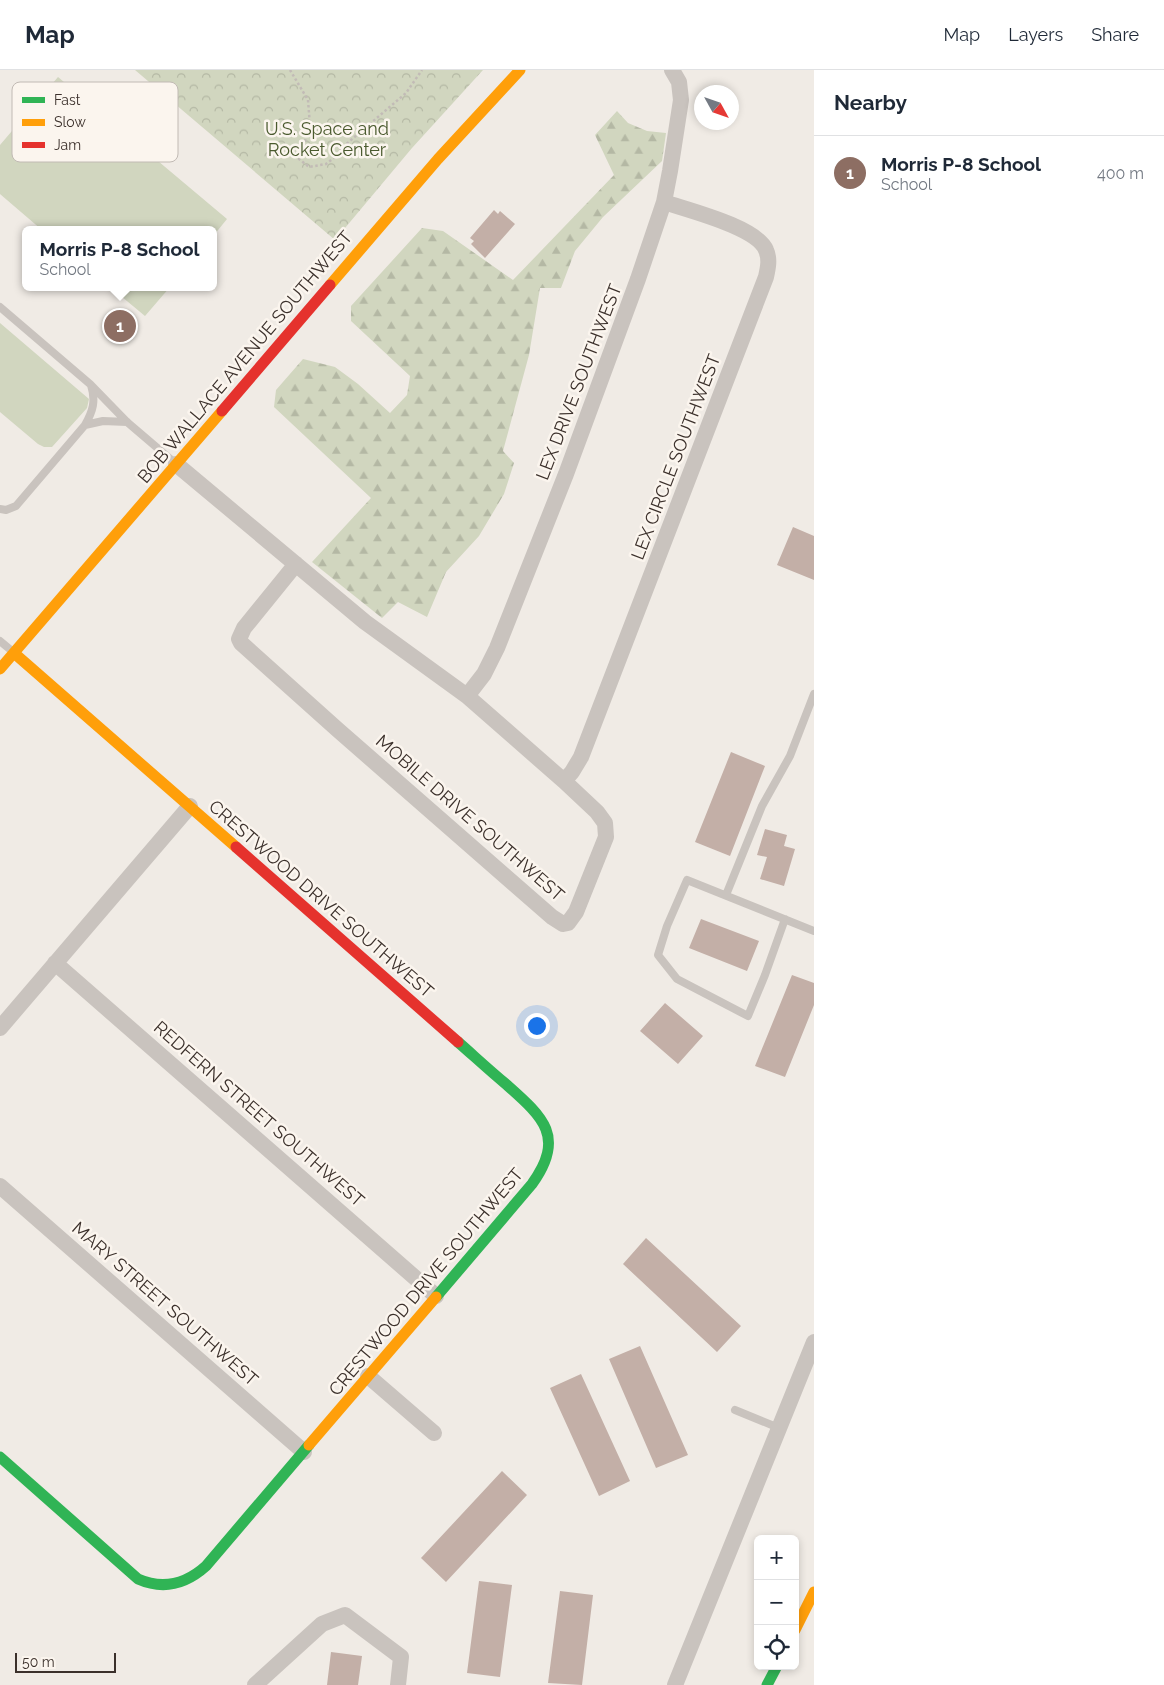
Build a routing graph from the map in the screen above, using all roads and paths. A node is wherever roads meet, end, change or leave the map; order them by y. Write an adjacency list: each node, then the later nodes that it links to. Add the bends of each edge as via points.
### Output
1 (290, 70): 2 (path, via 308,100 310,126 299,159 309,167 326,164 335,157 406,93)
2 (422, 70)
3 (520, 70): 10 (main road, BOB WALLACE AVENUE SOUTHWEST, via 438,159)
4 (672, 70): 5 (street, LEX DRIVE SOUTHWEST, via 679,82 681,100)
5 (664, 202): 17 (street, LEX DRIVE SOUTHWEST, via 566,474 497,648 484,674); 18 (street, LEX CIRCLE SOUTHWEST, via 725,222 756,238 766,250 768,268 581,757)
6 (0, 307): 7 (lane)
7 (90, 384): 8 (lane); 9 (lane, via 95,400)
8 (127, 422): 9 (lane, via 103,421); 10 (lane)
9 (85, 425): 11 (lane, via 16,506)
10 (176, 464): 12 (street, MOBILE DRIVE SOUTHWEST); 14 (main road, BOB WALLACE AVENUE SOUTHWEST)
11 (0, 509)
12 (296, 564): 17 (street, MOBILE DRIVE SOUTHWEST, via 388,639); 18 (street, MOBILE DRIVE SOUTHWEST, via 244,628 239,639 241,643 444,824 563,924 568,923 576,912 606,837 602,817)
13 (0, 642): 14 (lane)
14 (14, 653): 15 (main road, BOB WALLACE AVENUE SOUTHWEST); 19 (main road, CRESTWOOD DRIVE SOUTHWEST)
15 (0, 669)
16 (814, 694): 20 (lane, via 790,756 762,806)
17 (467, 696): 18 (street, MOBILE DRIVE SOUTHWEST)
18 (564, 781)
19 (190, 806): 23 (street); 26 (main road, CRESTWOOD DRIVE SOUTHWEST, via 526,1102 544,1122 549,1149 538,1177)
20 (726, 895): 21 (lane); 21 (lane, via 687,880 658,955 677,979 748,1016)
21 (784, 918): 22 (lane)
22 (814, 931)
23 (55, 963): 24 (street); 26 (street, REDFERN STREET SOUTHWEST)
24 (0, 1028)
25 (0, 1186): 32 (street, MARY STREET SOUTHWEST)
26 (436, 1296): 28 (main road, CRESTWOOD DRIVE SOUTHWEST)
27 (814, 1342): 30 (street)
28 (368, 1376): 31 (street); 32 (main road, CRESTWOOD DRIVE SOUTHWEST)
29 (735, 1410): 30 (lane)
30 (779, 1428): 39 (street)
31 (434, 1433)
32 (304, 1452): 33 (main road, CRESTWOOD DRIVE SOUTHWEST, via 199,1573 185,1582 160,1585 138,1579)
33 (0, 1457)
34 (814, 1592): 35 (main road)
35 (798, 1625)
36 (775, 1670): 40 (main road)
37 (255, 1685): 38 (street, via 322,1624 345,1615 401,1657)
38 (398, 1685)
39 (675, 1685)
40 (768, 1685)

